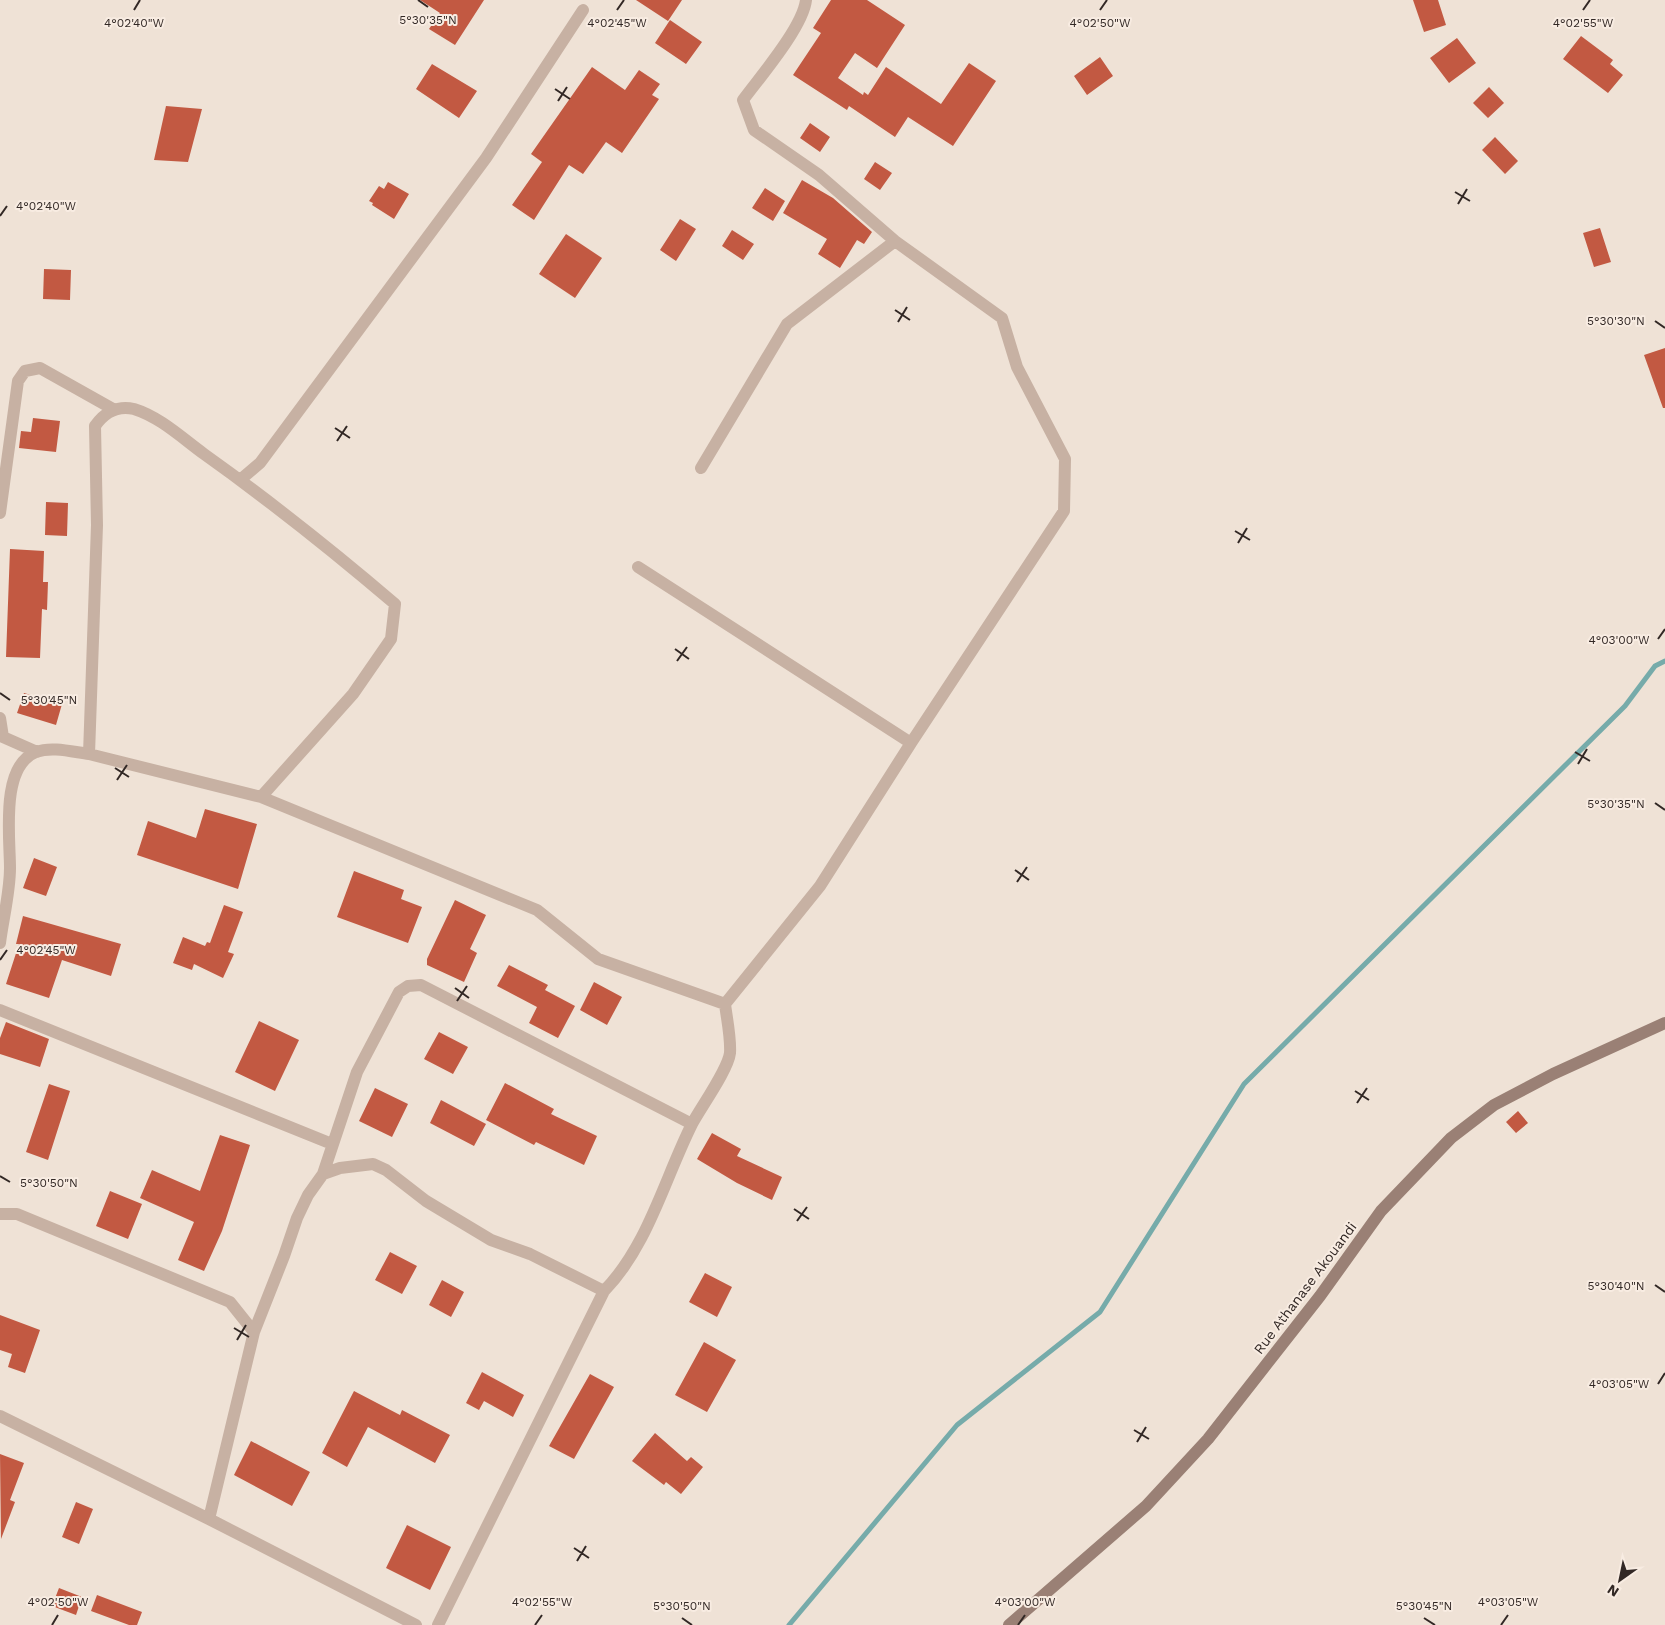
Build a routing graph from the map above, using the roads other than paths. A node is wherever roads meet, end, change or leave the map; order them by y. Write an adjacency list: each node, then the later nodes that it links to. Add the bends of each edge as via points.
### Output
1 (806, 0): 3 (street, via 805,8 784,43 743,100 754,130 819,175)
2 (584, 10): 6 (street, via 486,158 260,462)
3 (895, 241): 5 (street, via 786,324); 10 (street, via 1002,318 1017,367 1065,459 1064,511)
4 (113, 409): 6 (street, via 132,409 156,419); 7 (street, via 40,368 25,371 18,381); 12 (street, via 95,426 97,525)
5 (701, 468)
6 (240, 480): 13 (street, via 395,604 391,639 353,694)
7 (0, 513)
8 (638, 567): 10 (street)
9 (0, 718): 11 (street, via 4,737)
10 (911, 743): 15 (street, via 820,886)
11 (37, 752): 12 (street, via 61,750); 14 (street, via 23,761 14,775 7,822 10,869)
12 (89, 754): 13 (street)
13 (261, 797): 15 (street, via 537,910 598,959)
14 (0, 943)
15 (725, 1004): 18 (street, via 730,1054)
16 (0, 1010): 19 (street)
17 (1665, 1022): 28 (street, Rue Athanase Akouandi, via 1519,1092 1451,1138 1382,1211 1208,1439 1146,1506)
18 (692, 1124): 19 (street, via 421,985 408,986 399,992 387,1013 357,1072); 22 (street, via 655,1210 627,1262)
19 (332, 1144): 20 (street)
20 (323, 1174): 22 (street, via 340,1168 373,1164 491,1240 530,1254); 23 (street, via 297,1218)
21 (0, 1214): 23 (street, via 17,1214 230,1302)
22 (604, 1292): 27 (street)
23 (254, 1332): 25 (street)
24 (0, 1416): 25 (street)
25 (210, 1519): 26 (street)
26 (416, 1625)
27 (438, 1625)
28 (1009, 1625)

